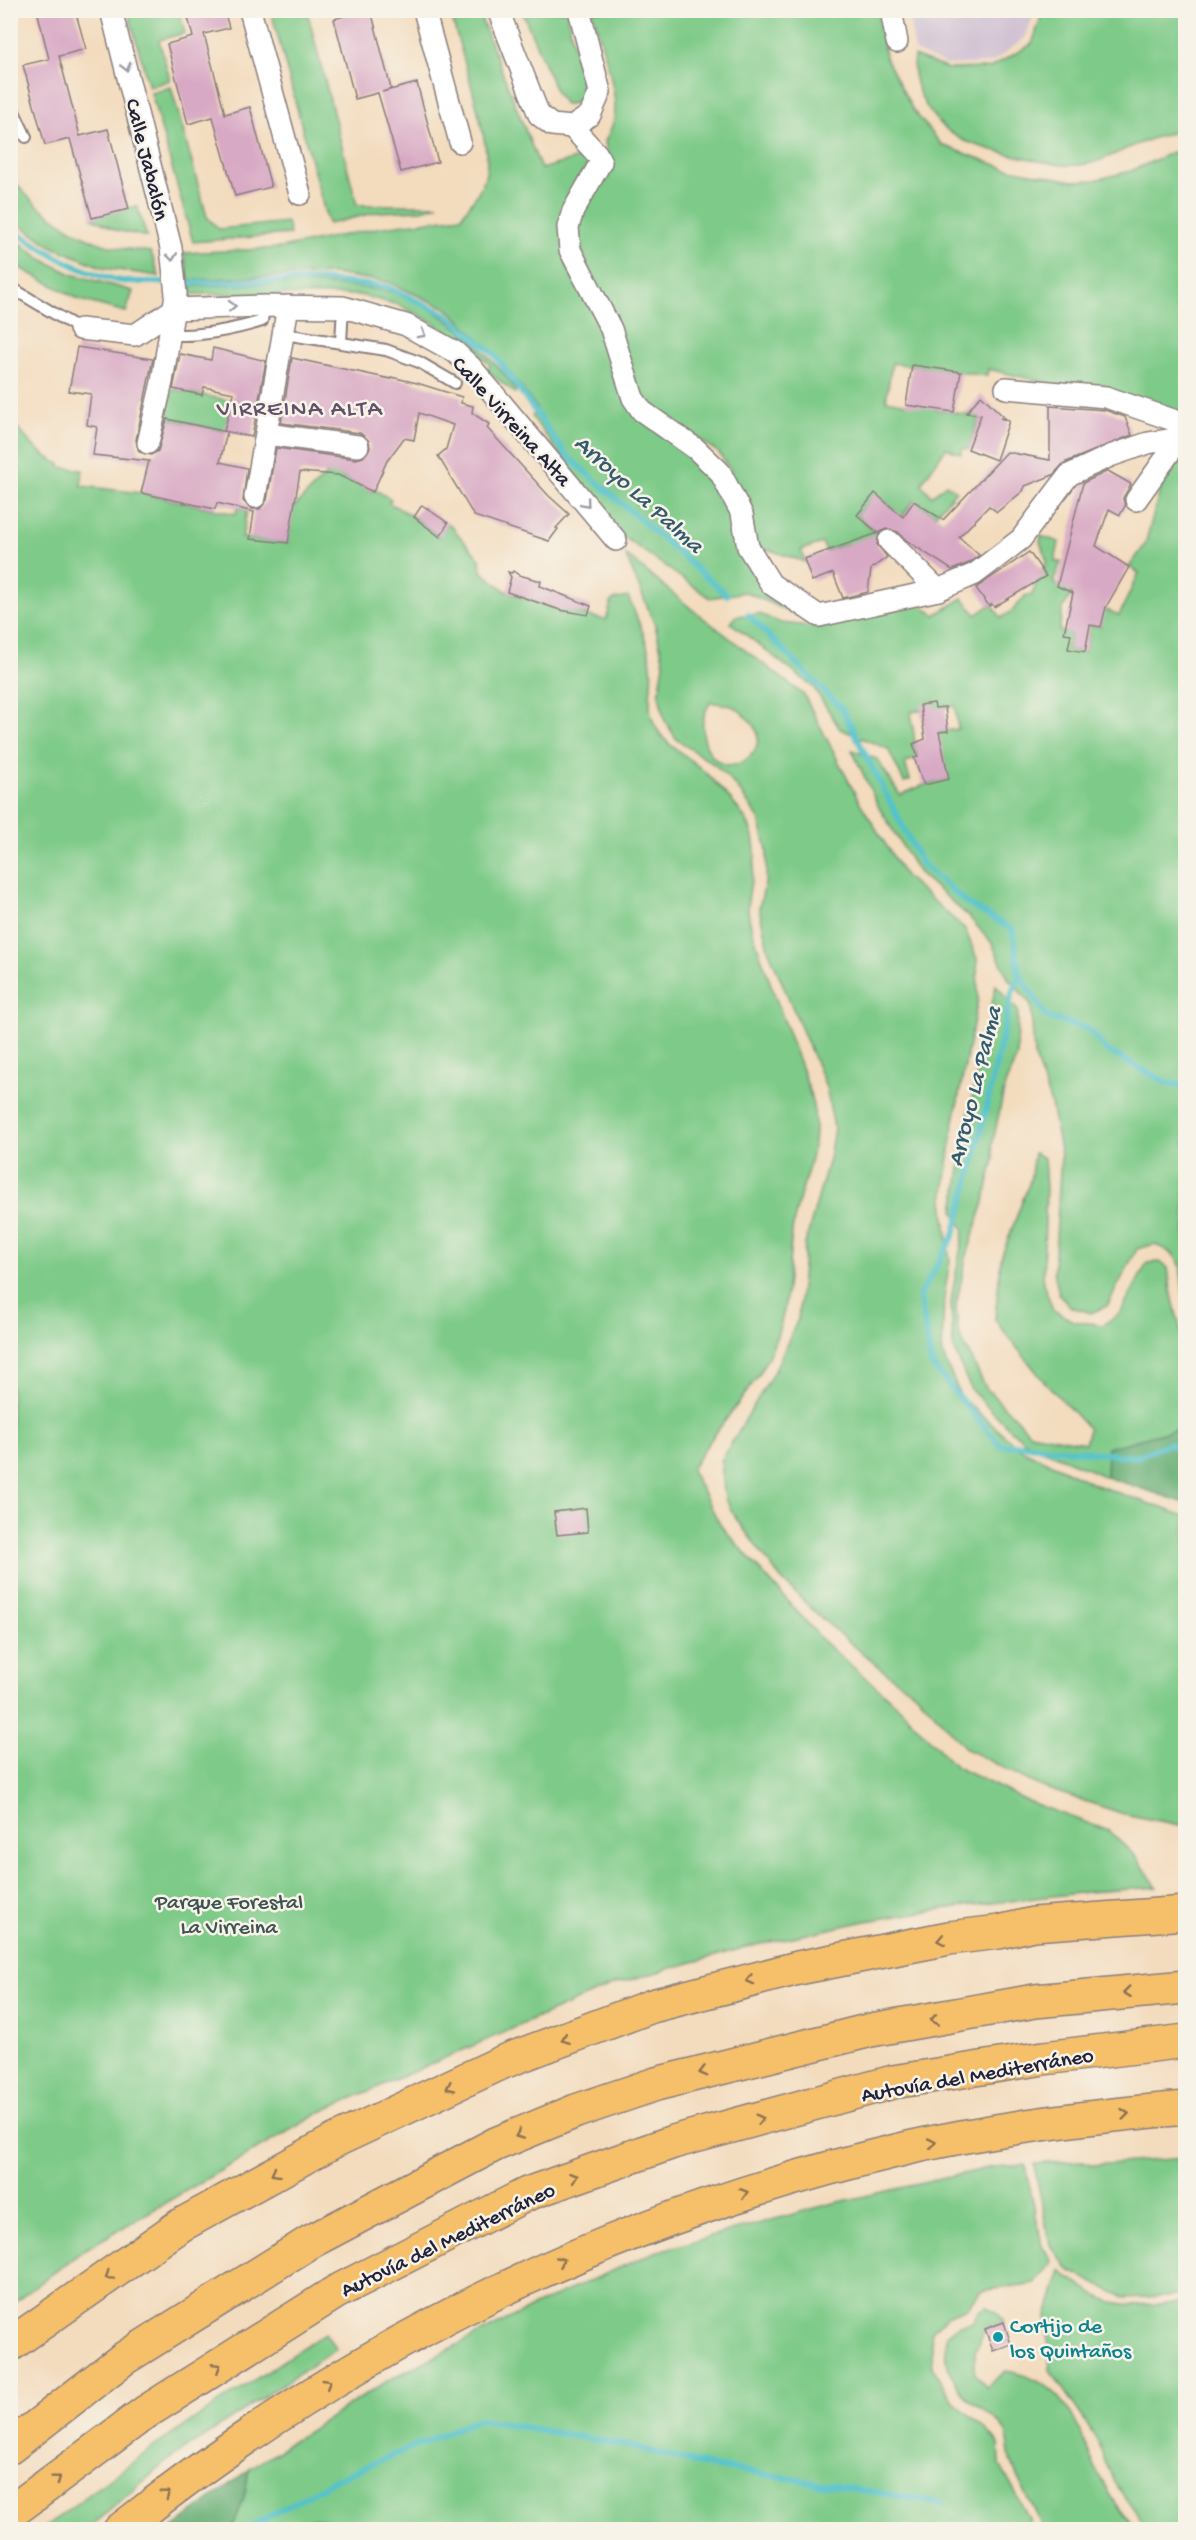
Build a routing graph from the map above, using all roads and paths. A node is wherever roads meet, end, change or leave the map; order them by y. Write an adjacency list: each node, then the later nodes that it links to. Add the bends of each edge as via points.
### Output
1 (111, 10): 17 (street, Calle Jabalón, one-way to 17, via 171,248)
2 (250, 10): 12 (street)
3 (424, 10): 11 (street)
4 (498, 10): 9 (street, via 539,115 552,125)
5 (579, 10): 9 (street, via 600,92 590,115)
6 (891, 10): 7 (street)
7 (897, 42)
8 (10, 103): 10 (lane)
9 (572, 127): 32 (street, via 601,162 573,211 568,227 570,250 611,329 633,398 642,411 696,449 720,472 742,514 748,547 771,584 819,616)
10 (26, 137)
11 (460, 142)
12 (300, 194)
13 (10, 287): 18 (lane)
14 (264, 306): 15 (street, Calle Virreina Alta); 17 (street, Calle Virreina Alta, one-way to 14); 19 (lane, via 261,321 244,327 183,336)
15 (288, 306): 16 (street, Calle Virreina Alta); 20 (street)
16 (343, 307): 21 (lane); 30 (street, Calle Virreina Alta, one-way to 30, via 406,325 455,352)
17 (174, 309): 18 (street, via 135,335); 19 (street, Calle Jabalón)
18 (80, 328)
19 (169, 334): 26 (street, Calle Jabalón)
20 (285, 334): 21 (lane); 24 (street)
21 (341, 342): 22 (lane, via 386,350)
22 (455, 383)
23 (1006, 388): 25 (street, via 1106,398 1179,422)
24 (266, 434): 27 (street); 28 (street)
25 (1180, 438): 29 (street); 32 (street, via 1148,442 1069,475 1021,539 975,574)
26 (148, 443)
27 (358, 446)
28 (255, 496)
29 (1136, 500)
30 (616, 540)
31 (889, 541): 32 (street)
32 (938, 590)
33 (1185, 1913): 35 (highway, via 1033,1924)
34 (1185, 1924): 35 (highway)
35 (999, 1932): 39 (highway, one-way to 39, via 949,1938 742,1982 652,2006 503,2062 334,2141 181,2225)
36 (1185, 1987): 40 (highway, one-way to 40, via 1035,2001 871,2030 656,2084 576,2111 496,2144 310,2242 123,2359)
37 (1185, 2041): 41 (highway, Autovía del Mediterráneo, one-way to 37, via 146,2412 336,2292 527,2194 673,2142 893,2082)
38 (1185, 2108): 42 (highway, one-way to 38, via 225,2450 323,2385 498,2290 594,2247 801,2175 910,2147 1016,2128)
39 (10, 2345)
40 (10, 2446)
41 (10, 2513)
42 (120, 2529)

